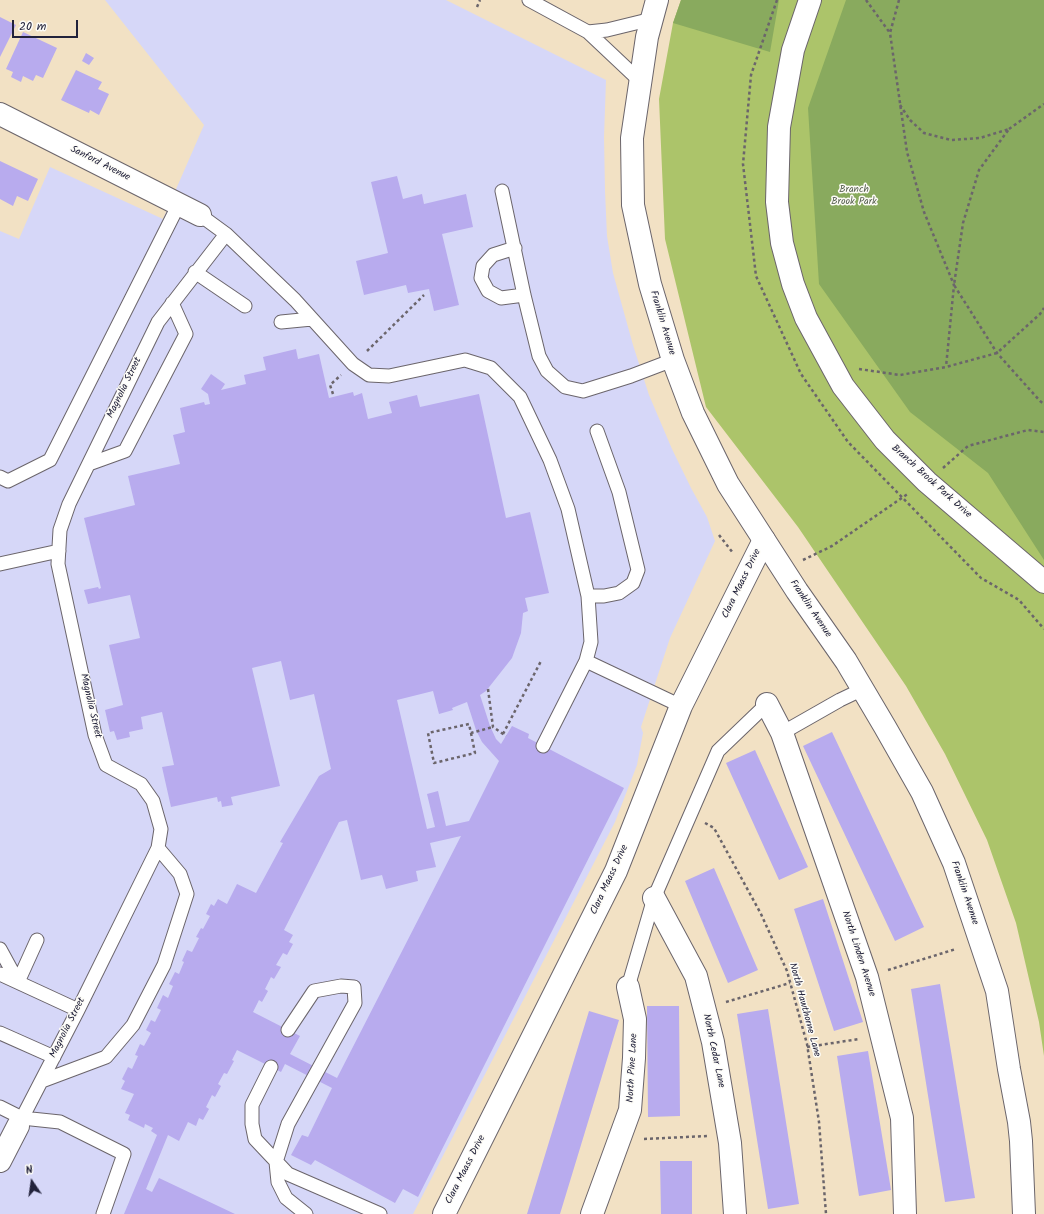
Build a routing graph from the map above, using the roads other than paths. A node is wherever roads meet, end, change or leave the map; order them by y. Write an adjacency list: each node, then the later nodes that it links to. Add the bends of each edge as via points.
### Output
1 (810, 0): 25 (street, Branch Brook Park Drive, via 793,50 779,127 777,202 782,243 793,284 806,318 843,386 885,440 927,482)
2 (538, 2): 4 (lane)
3 (654, 10): 4 (lane, via 606,30); 5 (street, Franklin Avenue)
4 (588, 32): 5 (lane)
5 (640, 80): 18 (street, Franklin Avenue, via 632,138 633,205 650,284)
6 (0, 114): 8 (street, Sanford Avenue)
7 (502, 191): 11 (lane)
8 (179, 204): 9 (street, Sanford Avenue); 21 (lane, via 50,460 8,481)
9 (200, 214): 10 (lane)
10 (226, 234): 12 (lane, Magnolia Street); 16 (lane)
11 (515, 248): 13 (lane); 13 (lane, via 493,255 483,266 482,278 488,292 501,298)
12 (195, 272): 14 (lane, Magnolia Street); 15 (lane)
13 (524, 294): 18 (lane, via 539,356 547,371 565,387 582,391)
14 (172, 303): 20 (lane, Magnolia Street, via 158,322); 20 (lane, via 186,334 126,451)
15 (244, 306)
16 (312, 319): 17 (lane); 26 (lane, via 353,364 369,375 389,376 465,360 491,368 520,397 550,460 568,509)
17 (280, 322)
18 (673, 360): 22 (street, Franklin Avenue, via 693,413 728,484)
19 (597, 430): 26 (lane, via 619,492 638,570 633,582 619,593)
20 (89, 464): 23 (lane, Magnolia Street, via 62,523)
21 (0, 477)
22 (764, 540): 28 (street, Franklin Avenue); 30 (street, Clara Maass Drive)
23 (59, 551): 24 (lane); 33 (lane, Magnolia Street, via 58,564 95,735 106,765 141,784 153,801 161,829)
24 (0, 564)
25 (1044, 582)
26 (588, 596): 27 (lane, via 591,642)
27 (586, 661): 30 (lane); 32 (lane)
28 (863, 689): 31 (lane); 57 (street, Franklin Avenue, via 922,792 954,863 997,991 1019,1128)
29 (767, 704): 31 (street, North Linden Avenue); 34 (lane, via 718,751)
30 (681, 706): 53 (street, Clara Maass Drive, via 616,871)
31 (782, 733): 56 (street, North Linden Avenue, via 867,977 902,1118)
32 (543, 746)
33 (158, 848): 40 (lane, Magnolia Street); 45 (lane, via 180,874 186,894 164,965 132,1025 106,1057)
34 (654, 898): 39 (lane); 55 (street, North Cedar Lane, via 696,976 713,1042 729,1135)
35 (37, 940): 38 (lane)
36 (0, 949): 38 (lane)
37 (0, 974): 38 (lane)
38 (18, 982): 40 (lane)
39 (628, 987): 54 (street, North Pine Lane, via 635,1019 630,1110)
40 (78, 1010): 43 (lane, Magnolia Street)
41 (288, 1030): 49 (lane, via 314,992 341,986 354,987 355,1003 288,1124)
42 (1, 1036): 43 (lane)
43 (54, 1057): 45 (lane, Magnolia Street)
44 (271, 1067): 49 (lane, via 252,1105 252,1124 255,1139)
45 (42, 1081): 47 (lane, Magnolia Street)
46 (0, 1107): 47 (lane)
47 (20, 1122): 48 (street, Magnolia Street); 50 (lane, via 60,1122 124,1154)
48 (0, 1161)
49 (276, 1162): 51 (lane, via 278,1182 286,1198); 52 (lane, via 288,1174)
50 (103, 1214)
51 (306, 1214)
52 (380, 1214)
53 (444, 1214)
54 (592, 1214)
55 (735, 1214)
56 (905, 1214)
57 (1024, 1214)

